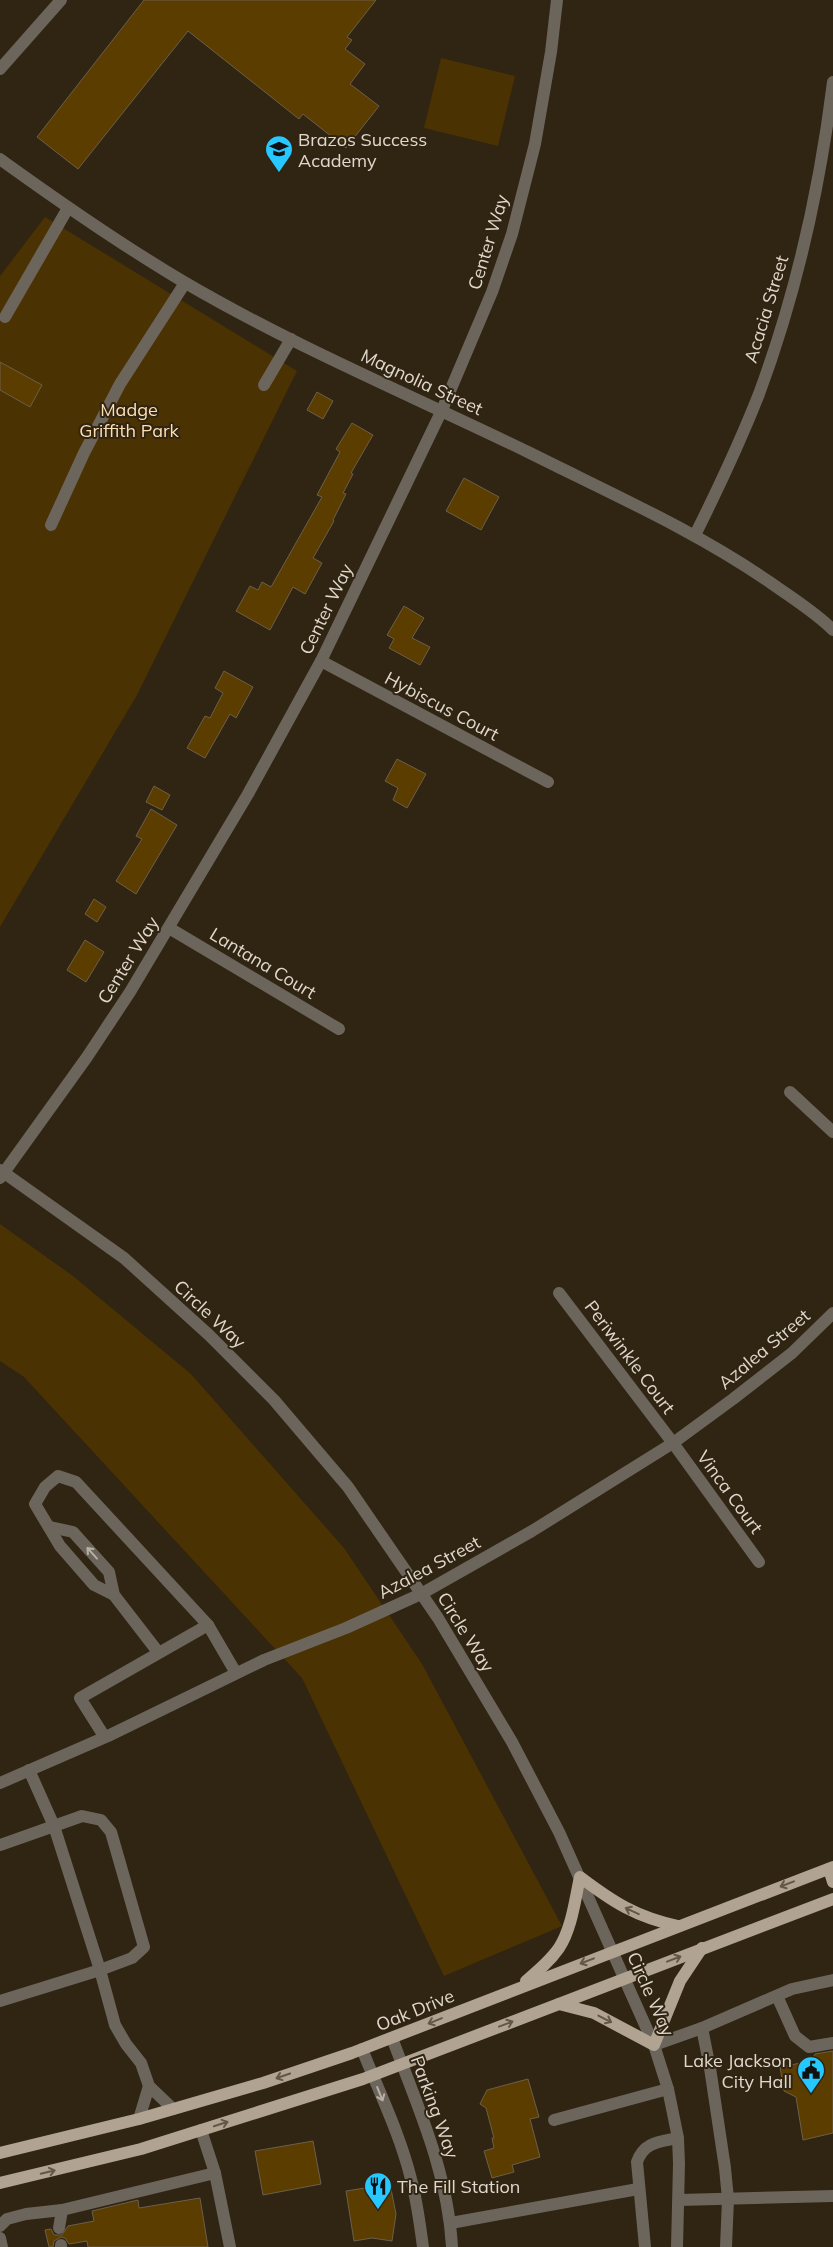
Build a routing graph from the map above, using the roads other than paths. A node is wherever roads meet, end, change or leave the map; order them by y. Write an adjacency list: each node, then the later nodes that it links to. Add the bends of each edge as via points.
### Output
1 (61, 0): 3 (street)
2 (557, 0): 11 (street, Center Way, via 535,144 512,234 492,292)
3 (0, 69)
4 (833, 82): 13 (street, Acacia Street, via 804,242 780,331 736,452)
5 (0, 159): 6 (street, Magnolia Street)
6 (68, 208): 7 (street, Magnolia Street); 8 (street)
7 (185, 282): 9 (street, Magnolia Street); 12 (street, via 120,384)
8 (5, 317)
9 (291, 340): 10 (street); 11 (street, Magnolia Street)
10 (264, 385)
11 (442, 410): 13 (street, Magnolia Street); 15 (street, Center Way)
12 (51, 525)
13 (695, 535): 14 (street, Magnolia Street, via 744,564)
14 (833, 630)
15 (321, 661): 16 (street, Hybiscus Court); 17 (street, Center Way)
16 (548, 782)
17 (170, 928): 18 (street, Lantana Court); 21 (street, Center Way, via 87,1057)
18 (339, 1029)
19 (790, 1092): 20 (street)
20 (833, 1132)
21 (1, 1174): 27 (street, Circle Way, via 124,1258 267,1393 348,1487)
22 (560, 1293): 24 (street, Periwinkle Court)
23 (833, 1313): 24 (street, Azalea Street, via 792,1353)
24 (673, 1442): 26 (street, Vinca Court); 27 (street, Azalea Street, via 532,1531)
25 (50, 1527): 28 (street, via 60,1546 94,1585); 28 (street, one-way to 25, via 109,1572 73,1532); 29 (street, via 35,1504 45,1487 58,1476 76,1482)
26 (759, 1562)
27 (420, 1594): 31 (street, Azalea Street); 38 (street, Circle Way, via 438,1618 512,1742)
28 (114, 1595): 30 (street)
29 (208, 1625): 30 (street); 31 (street)
30 (158, 1652): 32 (street, via 80,1698)
31 (236, 1673): 32 (street, Azalea Street)
32 (104, 1736): 33 (street, Azalea Street)
33 (29, 1770): 34 (street, Azalea Street); 35 (street)
34 (0, 1783)
35 (54, 1826): 36 (street); 44 (street); 44 (street, via 82,1816 101,1820 110,1832 144,1947 132,1958)
36 (0, 1845)
37 (831, 1868): 39 (main road); 41 (main road, Oak Drive, one-way to 41)
38 (580, 1877): 41 (main road, one-way to 38, via 653,1921 615,1903); 43 (street, Circle Way); 47 (main road, via 561,1946)
39 (833, 1882)
40 (833, 1899): 42 (main road)
41 (678, 1926): 43 (main road, Oak Drive)
42 (702, 1948): 45 (main road, one-way to 42); 54 (main road, via 680,1981)
43 (613, 1951): 45 (street, Circle Way); 47 (main road, Oak Drive, one-way to 47)
44 (100, 1970): 49 (street); 58 (street, via 115,2025 141,2063)
45 (625, 1978): 50 (main road); 54 (street, Circle Way)
46 (833, 1980): 48 (street)
47 (520, 1987): 52 (main road, Oak Drive, one-way to 52)
48 (777, 1996): 51 (street); 53 (street, via 795,2036 809,2047)
49 (0, 2001)
50 (559, 2004): 54 (main road, one-way to 54, via 594,2013); 56 (main road, one-way to 50)
51 (702, 2028): 54 (street); 70 (street)
52 (392, 2038): 55 (main road, Oak Drive); 56 (street, Parking Way)
53 (833, 2043)
54 (654, 2045): 59 (street, Circle Way)
55 (362, 2049): 57 (street); 60 (main road, Oak Drive, one-way to 60)
56 (402, 2065): 57 (main road); 73 (street, Parking Way, via 435,2152)
57 (372, 2075): 63 (main road, one-way to 57); 79 (street, one-way to 79, via 411,2177)
58 (149, 2086): 60 (street); 61 (street)
59 (668, 2089): 62 (street); 64 (street, Circle Way)
60 (173, 2109): 61 (main road, Oak Drive)
61 (140, 2119): 65 (main road, Oak Drive)
62 (554, 2120)
63 (201, 2130): 66 (street); 67 (main road, one-way to 63, via 141,2149)
64 (678, 2138): 68 (street, via 654,2142 643,2150 637,2162); 71 (street, Circle Way)
65 (0, 2153)
66 (215, 2173): 72 (street); 78 (street)
67 (0, 2183)
68 (638, 2190): 73 (street); 81 (street)
69 (833, 2196): 70 (street)
70 (728, 2199): 71 (street); 83 (street)
71 (679, 2200): 82 (street, Circle Way)
72 (62, 2210): 74 (street, via 26,2214 7,2219); 75 (street)
73 (451, 2224): 80 (street, Parking Way)
74 (0, 2226)
75 (59, 2228)
76 (0, 2238): 77 (street)
77 (2, 2247)
78 (230, 2247)
79 (423, 2247)
80 (452, 2247)
81 (645, 2247)
82 (677, 2247)
83 (726, 2247)

